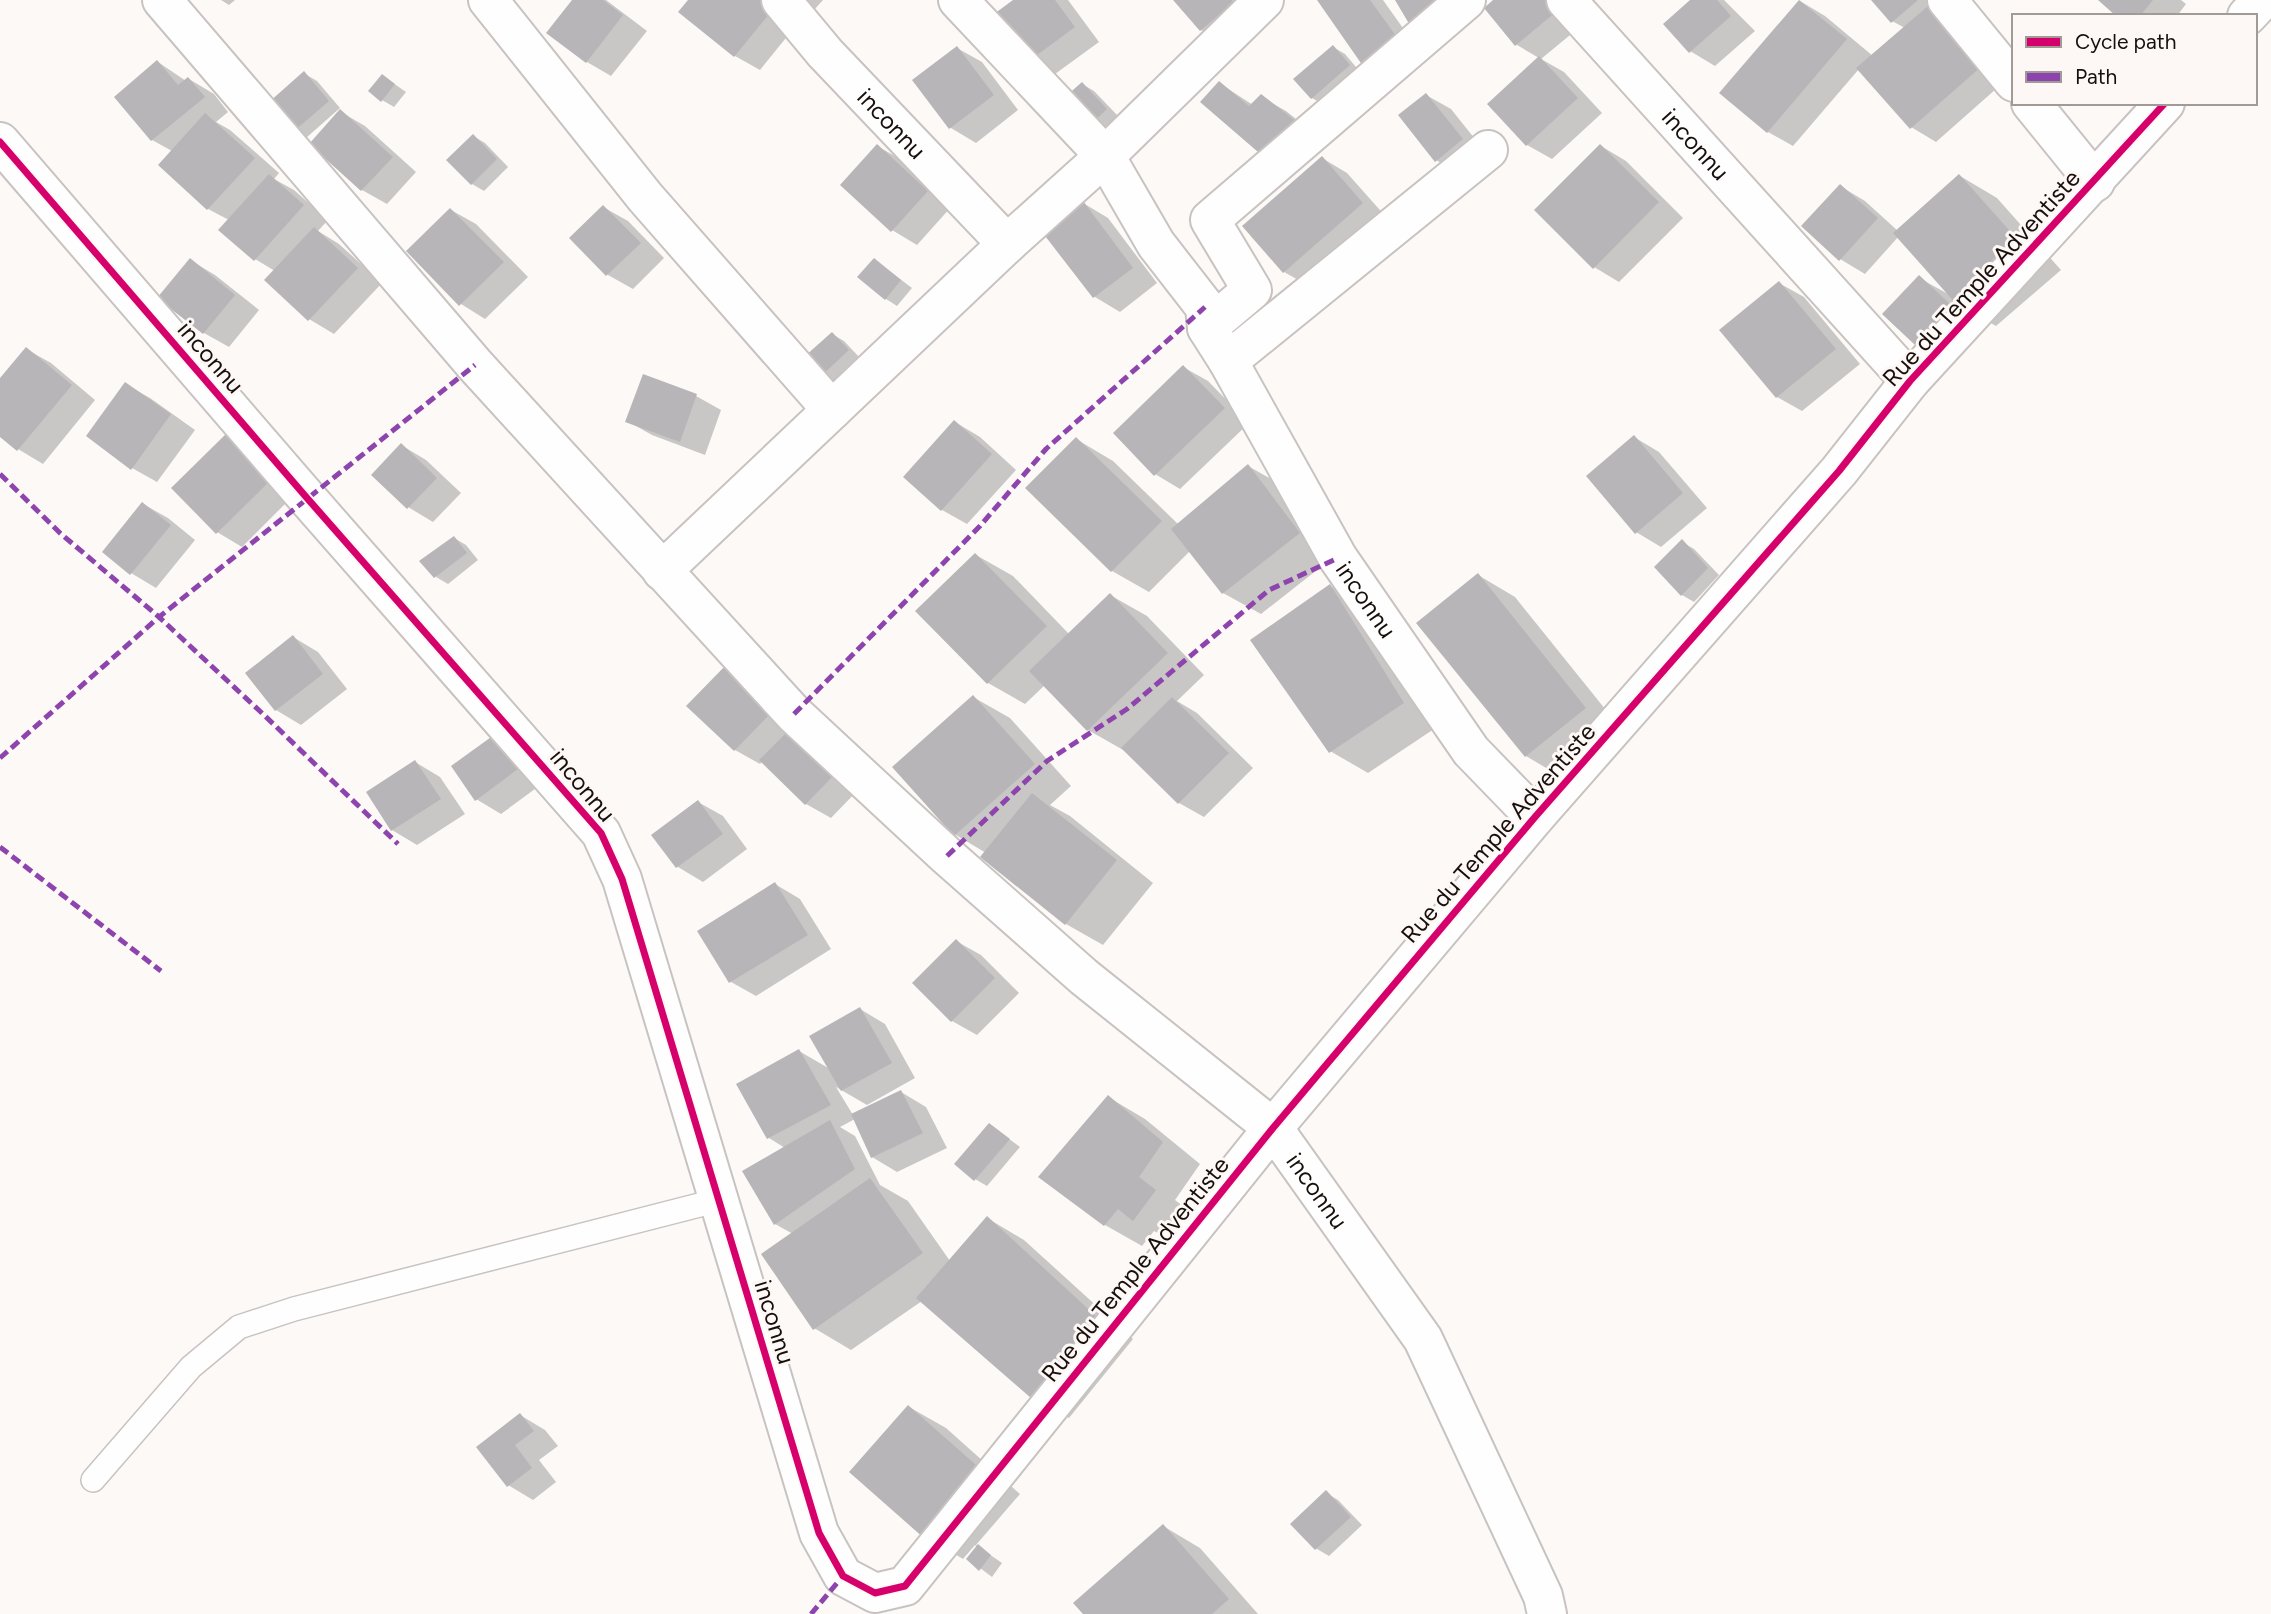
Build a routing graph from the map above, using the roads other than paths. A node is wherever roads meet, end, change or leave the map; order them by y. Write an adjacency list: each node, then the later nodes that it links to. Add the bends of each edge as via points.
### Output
1 (162, 0): 23 (street, inconnu, via 475,365)
2 (488, 0): 22 (street, via 645,197)
3 (781, 0): 18 (street, inconnu, via 825,53)
4 (958, 0): 16 (street, inconnu)
5 (1466, 0): 19 (street, via 1210,220 1252,290)
6 (1566, 0): 21 (street, inconnu)
7 (1947, 0): 11 (street)
8 (2262, 0): 10 (street)
9 (1260, 1): 16 (street)
10 (2248, 14)
11 (2012, 80)
12 (2033, 105): 17 (street)
13 (2163, 105): 17 (street, Rue du Temple Adventiste)
14 (0, 142): 26 (street, inconnu, via 601,833 622,878)
15 (1488, 150): 20 (street)
16 (1105, 156): 18 (street); 19 (street, inconnu, via 1156,244 1205,307)
17 (2095, 182): 21 (street, Rue du Temple Adventiste)
18 (1007, 244): 22 (street)
19 (1207, 327): 20 (street, inconnu)
20 (1228, 361): 24 (street, inconnu, via 1338,558 1471,751)
21 (1910, 381): 24 (street, Rue du Temple Adventiste, via 1839,471)
22 (832, 410): 23 (street)
23 (662, 571): 25 (street, inconnu, via 794,714 947,856 1084,977)
24 (1535, 817): 25 (street, Rue du Temple Adventiste)
25 (1273, 1128): 28 (street, Rue du Temple Adventiste, via 905,1586); 29 (street, inconnu, via 1423,1339)
26 (719, 1200): 27 (lane, via 239,1327 191,1367); 28 (street, inconnu, via 819,1533 843,1577)
27 (93, 1480)
28 (875, 1593)
29 (1548, 1614)

